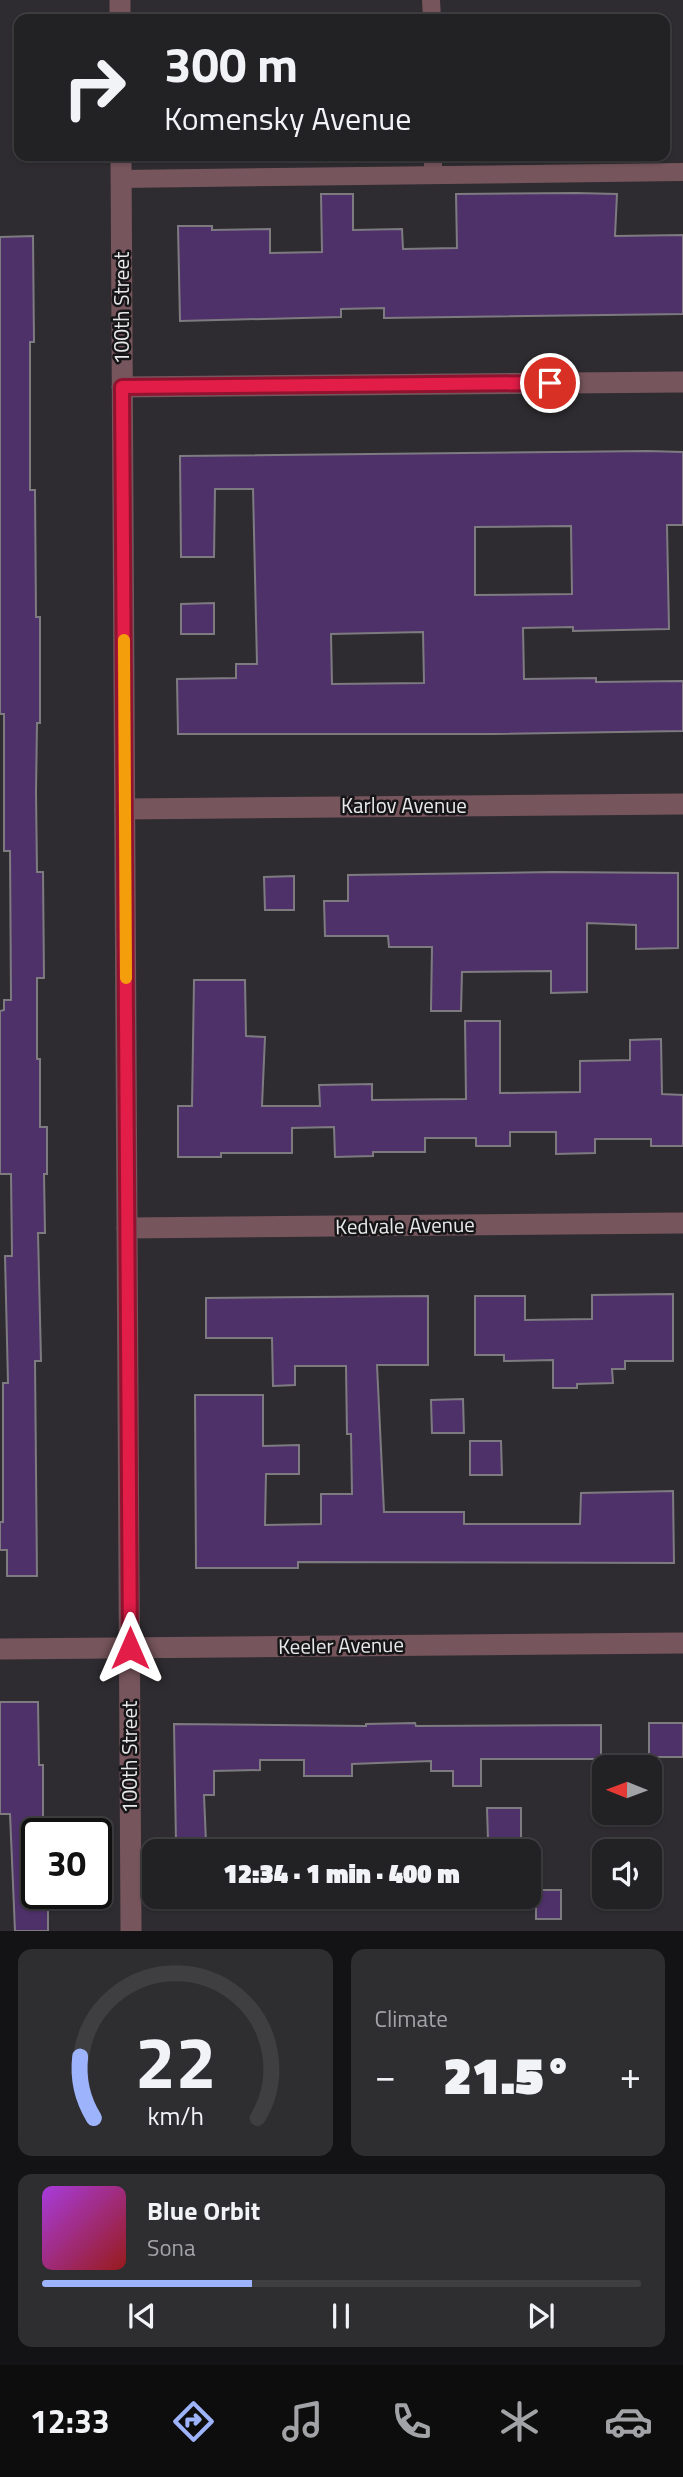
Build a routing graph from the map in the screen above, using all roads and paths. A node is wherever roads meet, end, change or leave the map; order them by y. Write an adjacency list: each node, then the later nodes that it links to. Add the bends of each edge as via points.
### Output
1 (121, 161): 5 (street, 100th Street)
2 (433, 161): 4 (lane)
3 (683, 172): 4 (lane)
4 (433, 174): 5 (lane)
5 (121, 178): 7 (street, 100th Street)
6 (683, 382): 7 (street)
7 (122, 387): 9 (street, 100th Street)
8 (683, 804): 9 (street, Karlov Avenue)
9 (125, 809): 11 (street, 100th Street)
10 (683, 1223): 11 (street, Kedvale Avenue)
11 (127, 1228): 13 (street, 100th Street)
12 (683, 1643): 13 (street, Keeler Avenue)
13 (130, 1648): 14 (street, Keeler Avenue); 15 (street, 100th Street)
14 (0, 1649)
15 (131, 1931)

